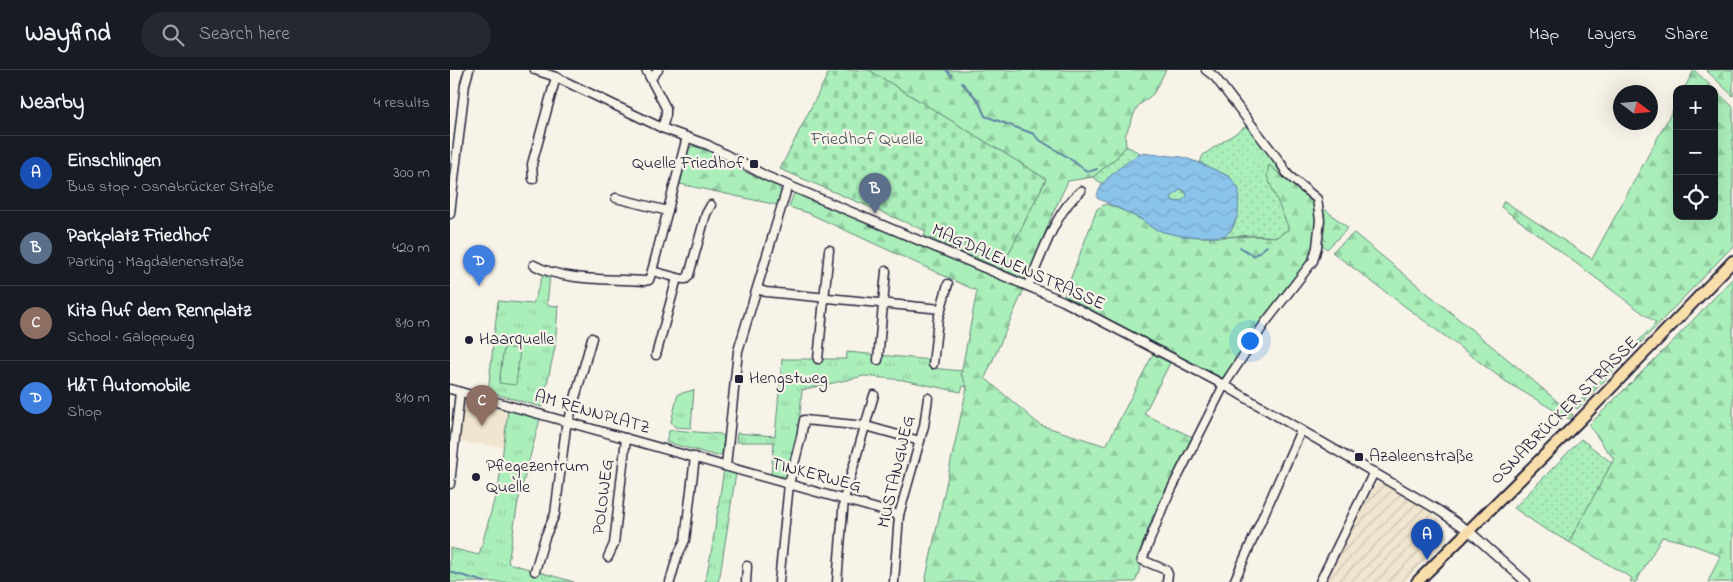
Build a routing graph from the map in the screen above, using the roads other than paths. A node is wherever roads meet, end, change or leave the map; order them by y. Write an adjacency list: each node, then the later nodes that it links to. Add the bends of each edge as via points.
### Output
1 (463, 70): 9 (street)
2 (469, 70): 9 (street)
3 (535, 70): 7 (street, MAGDALENENSTRASSE)
4 (646, 70): 8 (street)
5 (658, 70): 8 (street)
6 (1206, 70): 37 (street, via 1215,77 1288,175 1317,199 1320,220 1313,261 1265,323)
7 (556, 77): 10 (street, MAGDALENENSTRASSE); 13 (street, via 532,164)
8 (651, 78): 10 (street, via 666,108)
9 (465, 84): 12 (street)
10 (662, 128): 11 (street, MAGDALENENSTRASSE)
11 (687, 137): 14 (street, MAGDALENENSTRASSE, via 708,144); 18 (street)
12 (454, 144): 19 (street)
13 (533, 179)
14 (788, 185): 27 (street, MAGDALENENSTRASSE); 28 (street)
15 (1081, 191): 27 (street, via 1062,212)
16 (616, 198): 18 (street)
17 (711, 205): 25 (street, via 689,274 686,279)
18 (668, 211): 23 (street)
19 (450, 214)
20 (829, 250): 29 (street)
21 (1733, 261): 54 (main road, OSNABRÜCKER STRASSE)
22 (534, 264): 23 (street, via 545,271 564,275 644,281)
23 (652, 271): 25 (street)
24 (886, 271): 30 (street)
25 (677, 278): 33 (street)
26 (948, 284): 31 (street)
27 (1028, 286): 37 (street, MAGDALENENSTRASSE)
28 (757, 289): 29 (street); 48 (street, via 738,351)
29 (824, 297): 30 (street); 34 (street)
30 (883, 302): 31 (street); 35 (street)
31 (941, 309): 36 (street)
32 (592, 338): 42 (street)
33 (656, 355)
34 (818, 359)
35 (878, 360)
36 (933, 364)
37 (1224, 385): 44 (street, MAGDALENENSTRASSE); 63 (street, via 1160,513 1142,560 1166,570)
38 (450, 389): 39 (street, AM RENNPLATZ)
39 (460, 392): 42 (street, AM RENNPLATZ); 50 (street)
40 (874, 395): 43 (street)
41 (928, 398): 46 (street, MUSTANGWEG)
42 (568, 422): 45 (street, AM RENNPLATZ); 57 (street, via 555,514)
43 (866, 426): 46 (street); 51 (street, via 804,420); 52 (street)
44 (1301, 430): 49 (street, MAGDALENENSTRASSE); 64 (street)
45 (626, 438): 47 (street, AM RENNPLATZ); 55 (street, POLOWEG, via 614,544)
46 (920, 441): 53 (street, MUSTANGWEG)
47 (695, 457): 48 (street, AM RENNPLATZ); 58 (street, via 685,540)
48 (726, 466): 51 (street, TINKERWEG)
49 (1374, 472): 54 (street, MAGDALENENSTRASSE); 65 (street)
50 (450, 484)
51 (789, 484): 52 (street, TINKERWEG); 60 (street)
52 (844, 500): 53 (street, TINKERWEG); 61 (street)
53 (900, 514): 62 (street, MUSTANGWEG)
54 (1469, 531): 66 (main road, OSNABRÜCKER STRASSE); 67 (street)
55 (608, 557)
56 (747, 566): 59 (street)
57 (535, 571)
58 (670, 582)
59 (746, 582)
60 (779, 582)
61 (837, 582)
62 (894, 582)
63 (1167, 582)
64 (1234, 582)
65 (1320, 582)
66 (1417, 582)
67 (1526, 582)

